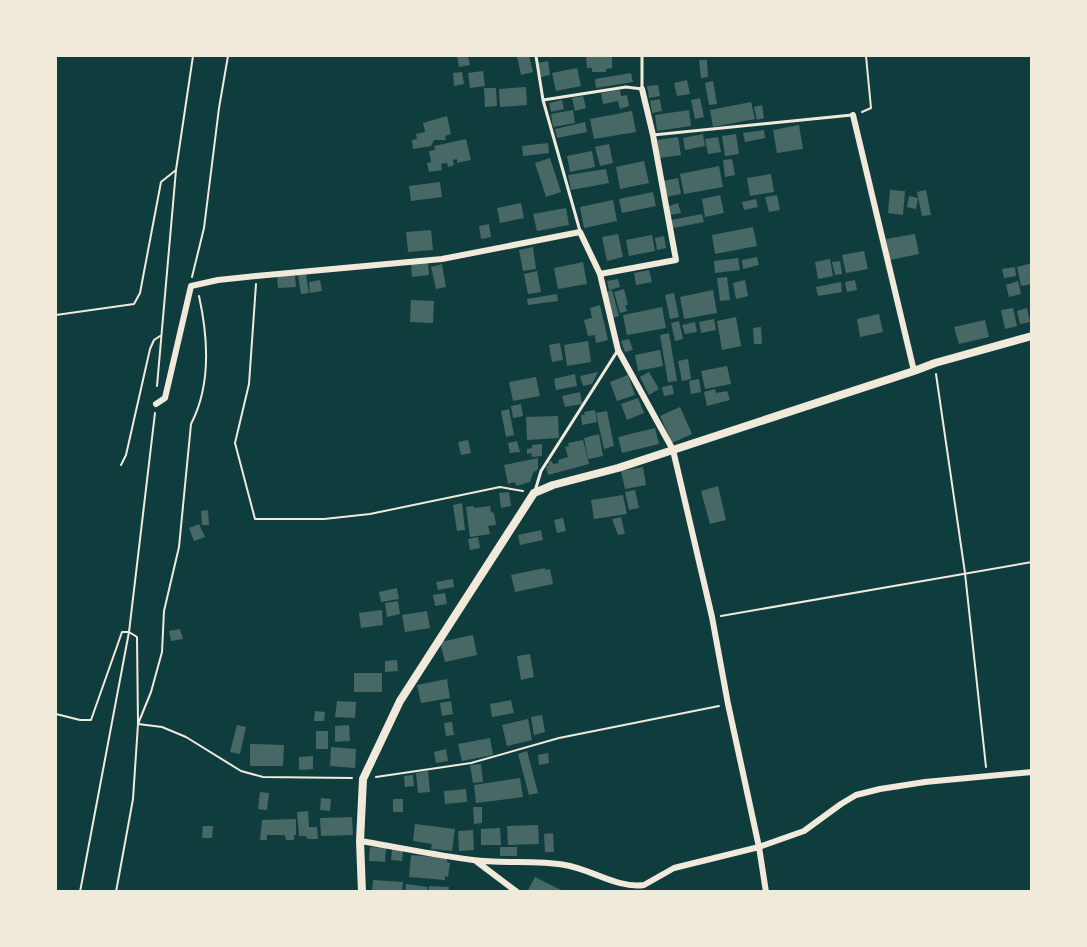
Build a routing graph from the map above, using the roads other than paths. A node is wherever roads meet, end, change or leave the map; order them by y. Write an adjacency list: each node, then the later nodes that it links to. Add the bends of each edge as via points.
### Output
1 (536, 56): 4 (lane)
2 (642, 56): 3 (lane)
3 (642, 89): 4 (lane, via 626,87); 6 (street)
4 (543, 100): 7 (lane)
5 (853, 115): 6 (lane); 11 (street)
6 (653, 135): 8 (street, via 676,260)
7 (580, 232): 8 (street); 12 (street, via 442,259 191,286 165,398)
8 (600, 274): 10 (street)
9 (1032, 336): 11 (street)
10 (618, 350): 13 (street); 14 (lane, via 541,471)
11 (914, 372): 13 (street)
12 (156, 404)
13 (673, 450): 14 (street); 17 (street)
14 (534, 493): 16 (street, via 400,701 363,779)
15 (1032, 772): 17 (street, via 903,785 856,795 804,831)
16 (360, 841): 18 (street); 19 (street)
17 (759, 847): 18 (street, via 674,868 639,886 566,865); 21 (street)
18 (475, 861): 20 (street)
19 (362, 891)
20 (517, 891)
21 (766, 891)

